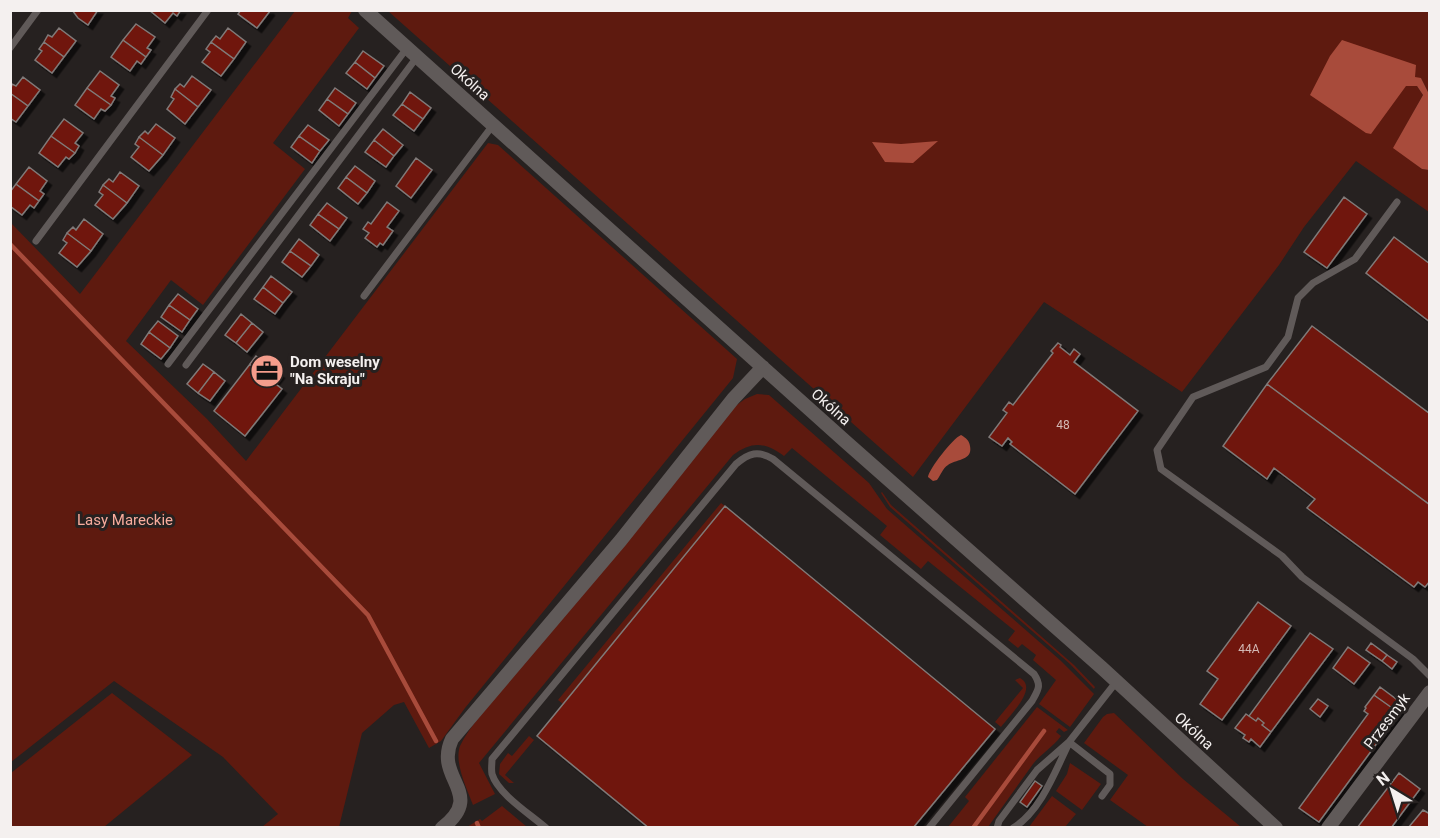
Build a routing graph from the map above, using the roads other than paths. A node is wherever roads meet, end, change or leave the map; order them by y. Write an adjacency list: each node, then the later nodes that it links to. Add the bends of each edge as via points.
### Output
1 (38, 10): 4 (lane)
2 (208, 10): 8 (lane)
3 (365, 10): 5 (street, Okólna)
4 (10, 48)
5 (412, 53): 6 (street, Okólna); 10 (lane); 11 (lane)
6 (493, 125): 9 (lane); 12 (street, Okólna)
7 (1397, 202): 13 (lane, via 1355,259 1313,283 1298,298 1288,337 1266,367 1192,397 1156,450 1161,470 1282,556 1302,577 1413,659)
8 (36, 241)
9 (364, 297)
10 (168, 364)
11 (186, 365)
12 (763, 367): 14 (street, Okólna); 18 (street, via 732,399 621,540 452,739 447,759 461,799 455,818)
13 (1430, 676)
14 (1117, 681): 16 (lane); 23 (street, Okólna)
15 (1430, 692): 24 (street, Przesmyk)
16 (1069, 742): 17 (lane, via 1110,774 1110,784); 21 (lane, via 1037,770); 22 (lane, via 1049,785)
17 (1102, 796)
18 (442, 828)
19 (546, 828): 20 (lane, via 496,781 491,772 492,759 736,464 754,453 773,459 1039,682 1032,701)
20 (929, 828)
21 (997, 828)
22 (1013, 828)
23 (1276, 828)
24 (1328, 828)

